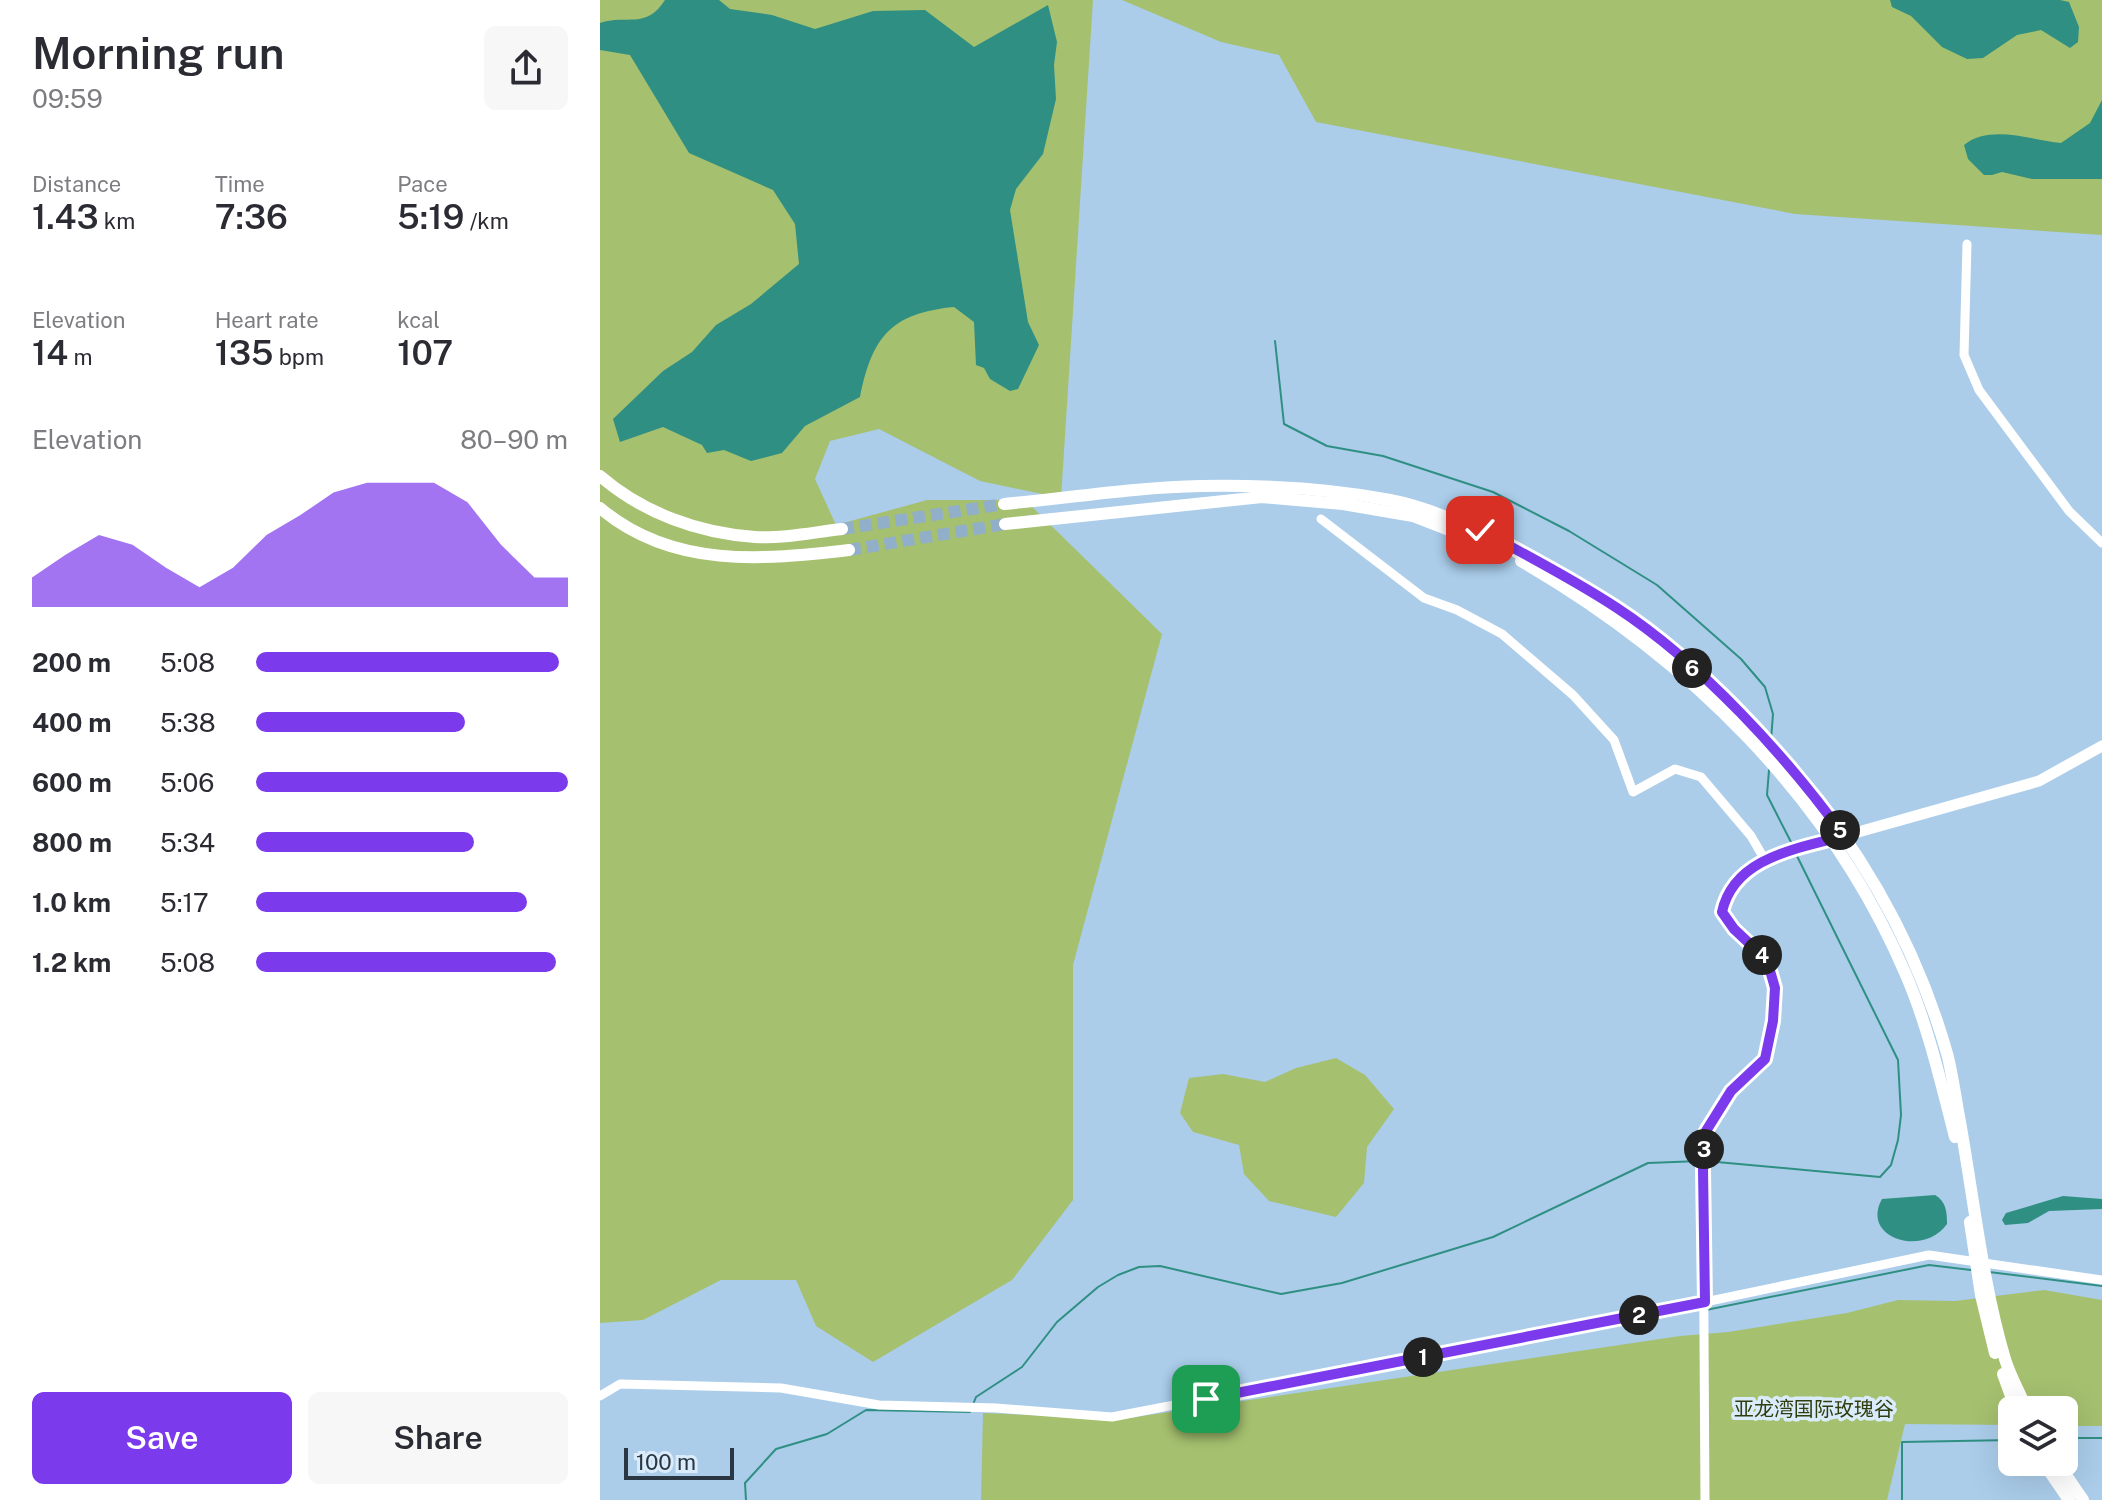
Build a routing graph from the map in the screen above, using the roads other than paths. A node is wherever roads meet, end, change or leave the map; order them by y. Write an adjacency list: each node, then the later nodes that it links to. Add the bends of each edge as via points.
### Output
1 (1967, 244): 9 (street, via 1964,355 1979,390 2069,511)
2 (600, 476): 7 (main road, via 649,509)
3 (1004, 504): 12 (main road, via 1198,486 1300,489 1393,500 1480,530 1619,609)
4 (600, 508): 10 (main road)
5 (1321, 519): 16 (street, via 1424,598 1502,634 1573,695 1614,740 1633,792 1675,769 1701,777)
6 (1005, 524): 12 (main road, via 1262,497 1413,516 1498,548)
7 (693, 528): 8 (main road, via 757,538); 10 (main road)
8 (842, 529)
9 (2102, 543)
10 (685, 550): 11 (main road, via 722,558 777,559)
11 (849, 550)
12 (1650, 640): 13 (main road)
13 (1683, 668): 15 (main road, via 1806,784); 17 (main road, via 1827,830 1874,906 1907,977)
14 (2102, 746): 15 (street, via 2039,781)
15 (1838, 838): 16 (street); 17 (main road, via 1862,862 1916,965 1948,1058)
16 (1765, 860): 19 (street, via 1737,881 1722,912 1767,960 1775,988 1765,1059 1731,1091 1706,1131)
17 (1968, 1185): 21 (main road, via 1981,1295); 22 (main road, via 2005,1361)
18 (2102, 1280): 19 (street, via 1929,1255)
19 (1705, 1302): 20 (street, via 1112,1417 879,1405 781,1388 620,1384); 25 (street)
20 (600, 1396)
21 (2011, 1396)
22 (2021, 1396)
23 (2053, 1476): 26 (main road)
24 (2067, 1476): 27 (main road)
25 (1705, 1500)
26 (2069, 1500)
27 (2083, 1500)

